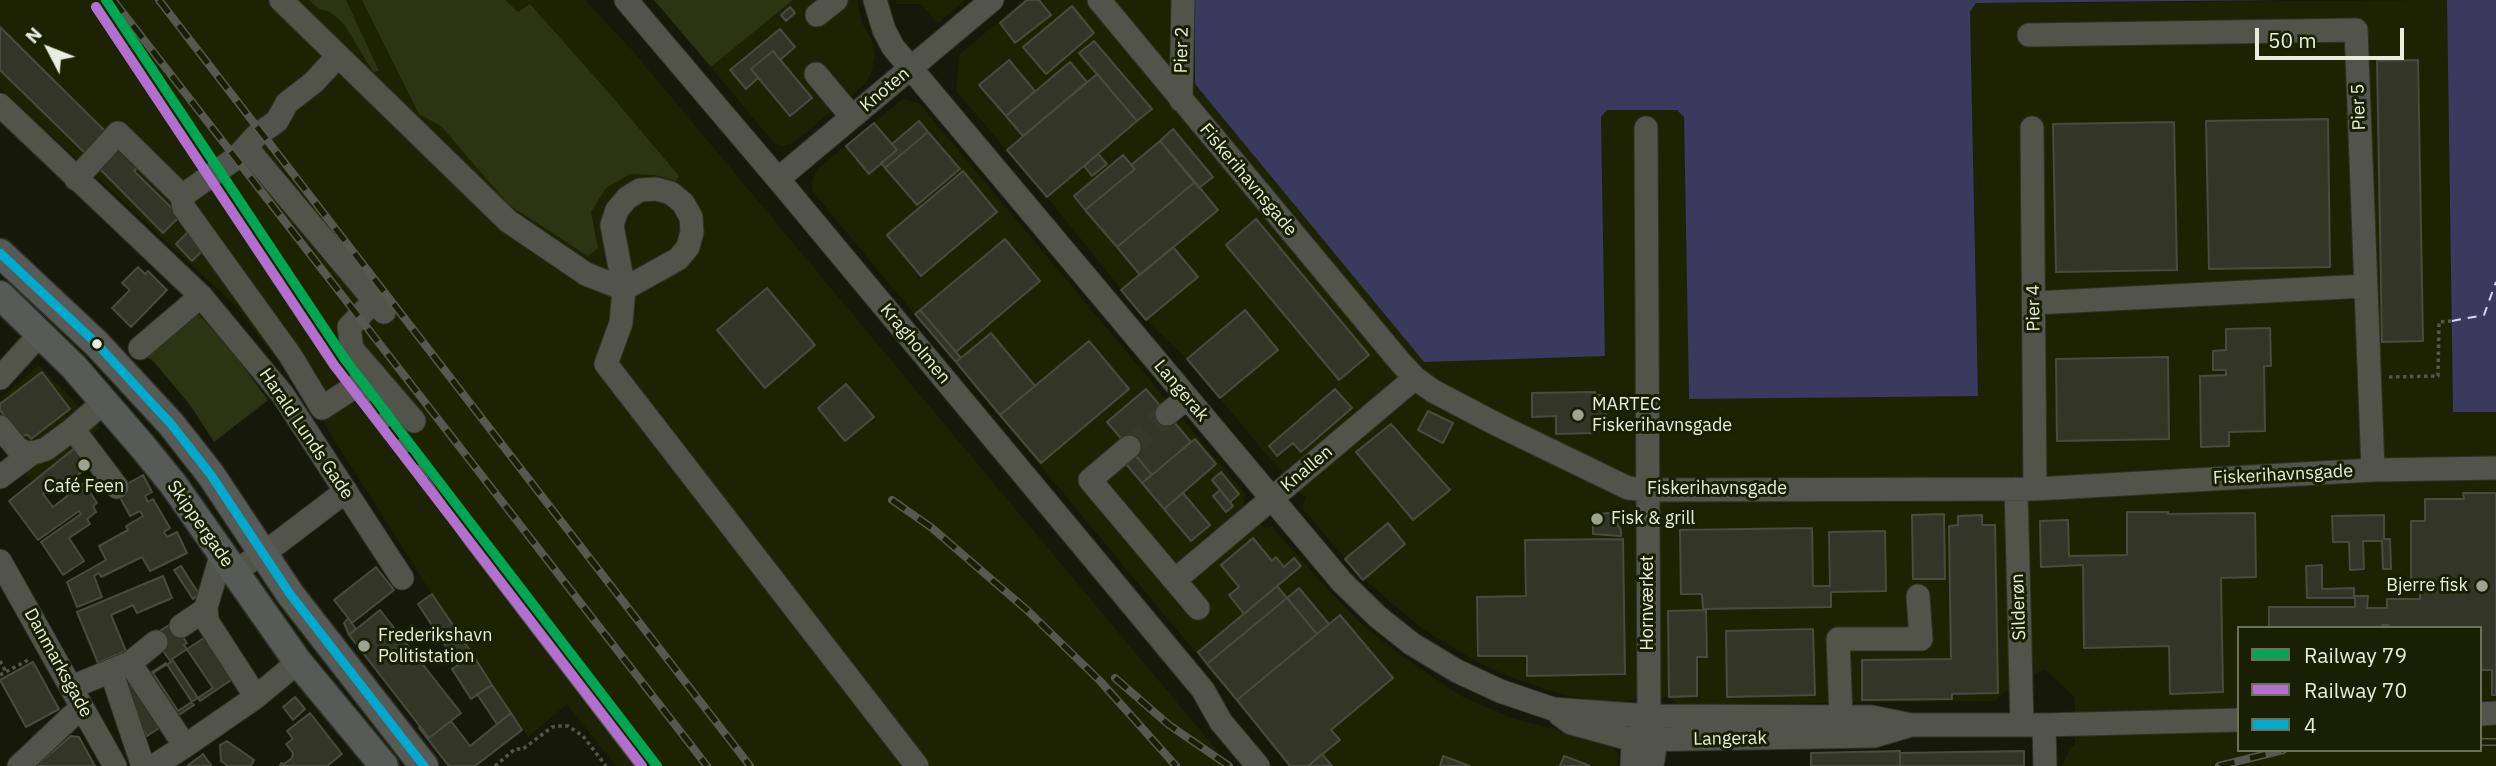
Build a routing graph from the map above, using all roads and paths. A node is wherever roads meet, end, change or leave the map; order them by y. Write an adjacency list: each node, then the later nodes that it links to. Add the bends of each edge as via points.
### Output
1 (281, 0): 10 (street)
2 (626, 0): 20 (street, Kragholmen)
3 (836, 0): 8 (street)
4 (874, 0): 11 (street, Langerak, via 893,47)
5 (992, 0): 11 (street, Knoten)
6 (1099, 0): 13 (street, Fiskerihavnsgade)
7 (1183, 0): 13 (street, Pier 2)
8 (817, 15)
9 (2029, 35): 23 (street, Pier 5, via 2356,30)
10 (338, 56): 18 (street); 86 (street, via 508,221 586,274 624,289 621,323 606,364)
11 (912, 68): 15 (street, Knoten); 34 (street, Langerak)
12 (816, 74): 15 (street)
13 (1181, 100): 31 (street, Fiskerihavnsgade)
14 (0, 105): 19 (street, Harald Lunds Gade)
15 (852, 117): 20 (street, Knoten)
16 (1646, 128): 47 (street, Hornværket)
17 (2032, 128): 26 (street, Pier 4)
18 (246, 147): 21 (street); 30 (street, via 379,307 349,327 352,349)
19 (75, 179): 21 (street, via 118,133); 25 (street, Harald Lunds Gade)
20 (778, 179): 67 (street, Kragholmen)
21 (182, 196): 30 (street, via 184,208 323,408)
22 (0, 253): 50 (main road, Skippergade, via 97,344 171,424)
23 (2366, 286): 26 (street); 32 (street, Pier 5)
24 (0, 295): 28 (main road, Skippergade)
25 (201, 296): 29 (street); 48 (street, Harald Lunds Gade, via 283,395)
26 (2034, 303): 46 (street, Pier 4)
27 (2452, 321): 32 (path, via 2439,322 2438,376)
28 (41, 333): 33 (street); 35 (main road, Skippergade)
29 (140, 348)
30 (374, 374): 37 (street)
31 (1415, 377): 47 (street, Fiskerihavnsgade, via 1433,391 1611,481); 49 (street, Knallen)
32 (2370, 377): 43 (street, Pier 5)
33 (0, 378)
34 (1187, 398): 36 (street); 49 (street, Langerak)
35 (105, 401): 39 (street); 51 (main road, Skippergade, via 173,484)
36 (1167, 414)
37 (414, 421)
38 (0, 426): 41 (street, via 18,449)
39 (73, 429): 41 (street); 45 (street)
40 (1129, 447): 54 (street, via 1090,480)
41 (31, 454): 44 (street)
42 (2496, 468): 43 (street, Fiskerihavnsgade)
43 (2373, 470): 46 (street, Fiskerihavnsgade)
44 (0, 477)
45 (117, 486)
46 (2026, 489): 47 (street, Fiskerihavnsgade); 75 (street, Silderøn)
47 (1648, 490): 71 (street, Hornværket)
48 (346, 491): 50 (street); 53 (street, Harald Lunds Gade)
49 (1271, 499): 54 (street, Knallen); 70 (street, Langerak, via 1342,582 1412,644 1500,691)
50 (263, 552): 51 (street); 83 (main road, Skippergade)
51 (228, 562): 57 (street); 62 (main road, Skippergade)
52 (3, 572): 60 (street, Danmarksgade)
53 (402, 578)
54 (1175, 580): 56 (street)
55 (1918, 596): 72 (street, via 1921,639 1838,639)
56 (1198, 608)
57 (206, 609): 58 (street); 68 (street, via 207,621)
58 (181, 626)
59 (156, 642): 63 (street)
60 (51, 647): 64 (path); 66 (street, Danmarksgade)
61 (0, 661): 64 (path)
62 (298, 662): 68 (street); 82 (main road, Skippergade)
63 (120, 667): 66 (street); 77 (street); 80 (street)
64 (6, 672): 65 (path)
65 (0, 675)
66 (72, 687): 69 (street, Danmarksgade)
67 (1203, 690): 87 (street, Kragholmen); 88 (street, Kragholmen, via 1230,713)
68 (256, 697): 77 (street)
69 (83, 709): 78 (street); 79 (street, Danmarksgade)
70 (1553, 709): 71 (street, Langerak); 76 (street, Langerak, via 1571,723)
71 (1649, 716): 72 (street, Langerak); 76 (street)
72 (1842, 716): 74 (street, Langerak)
73 (2237, 720): 75 (street, Langerak)
74 (1911, 725): 75 (street, Langerak); 76 (street, Langerak, via 1874,736)
75 (2033, 725): 91 (street, Silderøn)
76 (1645, 740): 89 (street); 90 (street)
77 (185, 746): 81 (street)
78 (19, 766)
79 (115, 766)
80 (143, 766)
81 (154, 766)
82 (384, 766)
83 (424, 766)
84 (495, 766): 85 (path, via 552,727 568,726 583,736)
85 (606, 766)
86 (917, 766)
87 (1258, 766)
88 (1275, 766)
89 (1632, 766)
90 (1652, 766)
91 (2045, 766)

